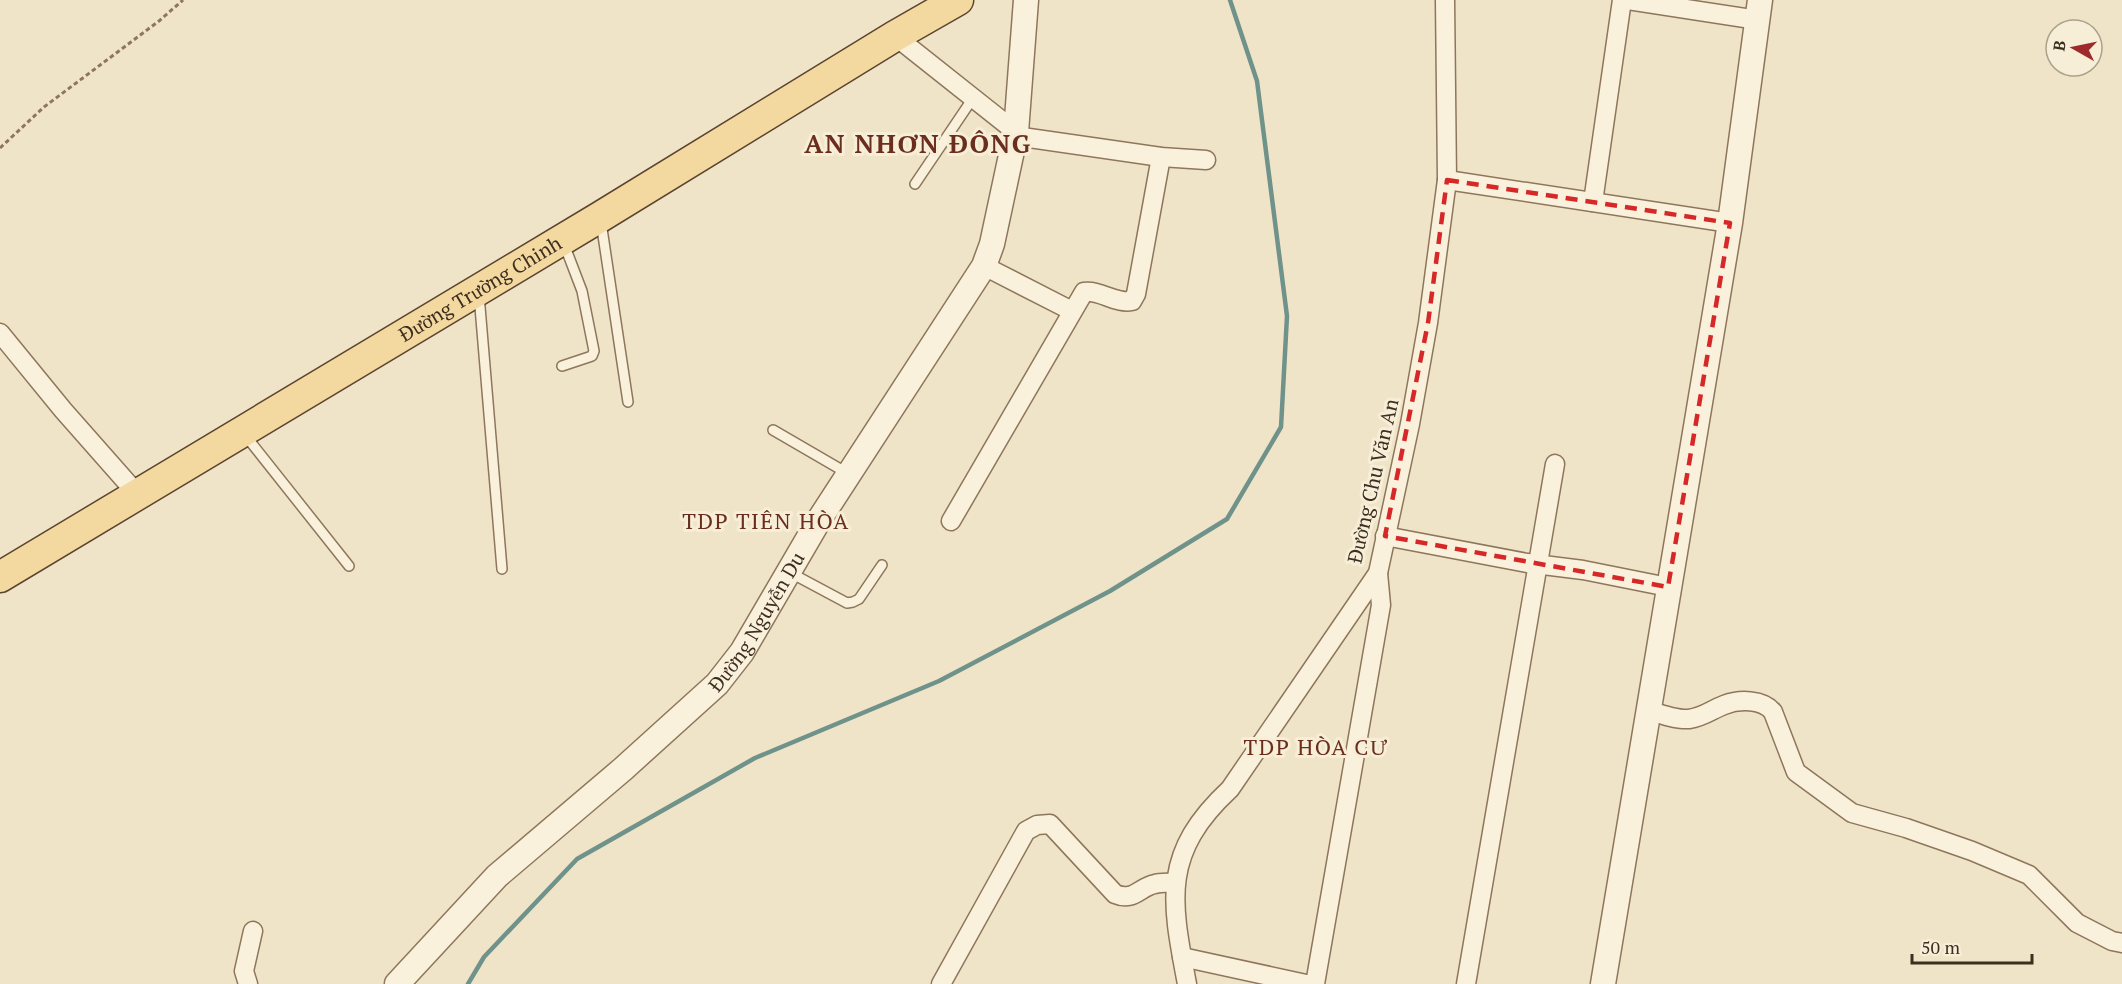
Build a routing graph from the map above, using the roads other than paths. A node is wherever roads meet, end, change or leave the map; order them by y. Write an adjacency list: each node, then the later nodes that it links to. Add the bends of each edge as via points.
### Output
1 (958, 0): 7 (main road, Đường Trường Chinh)
2 (1026, 0): 9 (street, Đường Nguyễn Du)
3 (1445, 0): 12 (street, Đường Chu Văn An)
4 (1622, 0): 14 (street)
5 (1628, 0): 6 (street)
6 (1759, 10): 16 (street)
7 (896, 36): 8 (street); 15 (main road, Đường Trường Chinh)
8 (973, 98): 9 (street); 13 (lane)
9 (1015, 134): 10 (street); 18 (street, Đường Nguyễn Du)
10 (1161, 157): 11 (street); 20 (street, via 1132,302 1084,292)
11 (1206, 160)
12 (1447, 180): 14 (street); 30 (street, Đường Chu Văn An, via 1428,323)
13 (915, 184)
14 (1593, 202): 16 (street)
15 (600, 217): 17 (main road, Đường Trường Chinh); 23 (lane)
16 (1730, 223): 38 (street)
17 (562, 239): 19 (main road, Đường Trường Chinh); 22 (lane, via 582,291 594,351 588,358)
18 (984, 266): 20 (street); 27 (street, Đường Nguyễn Du)
19 (478, 290): 24 (main road, Đường Trường Chinh); 35 (lane)
20 (1072, 311): 29 (street)
21 (0, 333): 28 (street)
22 (562, 366)
23 (628, 402)
24 (242, 430): 28 (main road, Đường Trường Chinh); 33 (lane)
25 (773, 430): 27 (lane)
26 (1555, 464): 31 (street)
27 (849, 475): 36 (street, Đường Nguyễn Du)
28 (138, 495): 34 (main road, Đường Trường Chinh)
29 (951, 521)
30 (1385, 536): 31 (street); 37 (street, Đường Chu Văn An)
31 (1537, 564): 38 (street); 50 (street)
32 (882, 565): 36 (lane, via 859,598 847,603)
33 (349, 566)
34 (6, 567)
35 (502, 569)
36 (789, 572): 45 (street, Đường Nguyễn Du, via 742,652 717,684 497,876)
37 (1378, 573): 40 (street, Đường Chu Văn An, via 1230,789 1193,831 1179,860); 49 (street, via 1381,605)
38 (1668, 587): 39 (street)
39 (1648, 710): 42 (street, via 1686,719 1706,716 1725,704 1739,701 1769,706 1796,772 1852,813 1906,828 2029,875 2076,923); 51 (street)
40 (1175, 883): 43 (street, Đường Chu Văn An); 46 (street, via 1154,884 1130,896 1115,894 1050,824 1037,825 1026,831)
41 (253, 932): 44 (street, via 244,971)
42 (2122, 943)
43 (1182, 957): 47 (street, Đường Chu Văn An); 48 (street)
44 (248, 984)
45 (397, 984)
46 (941, 984)
47 (1187, 984)
48 (1305, 984)
49 (1315, 984)
50 (1466, 984)
51 (1603, 984)

